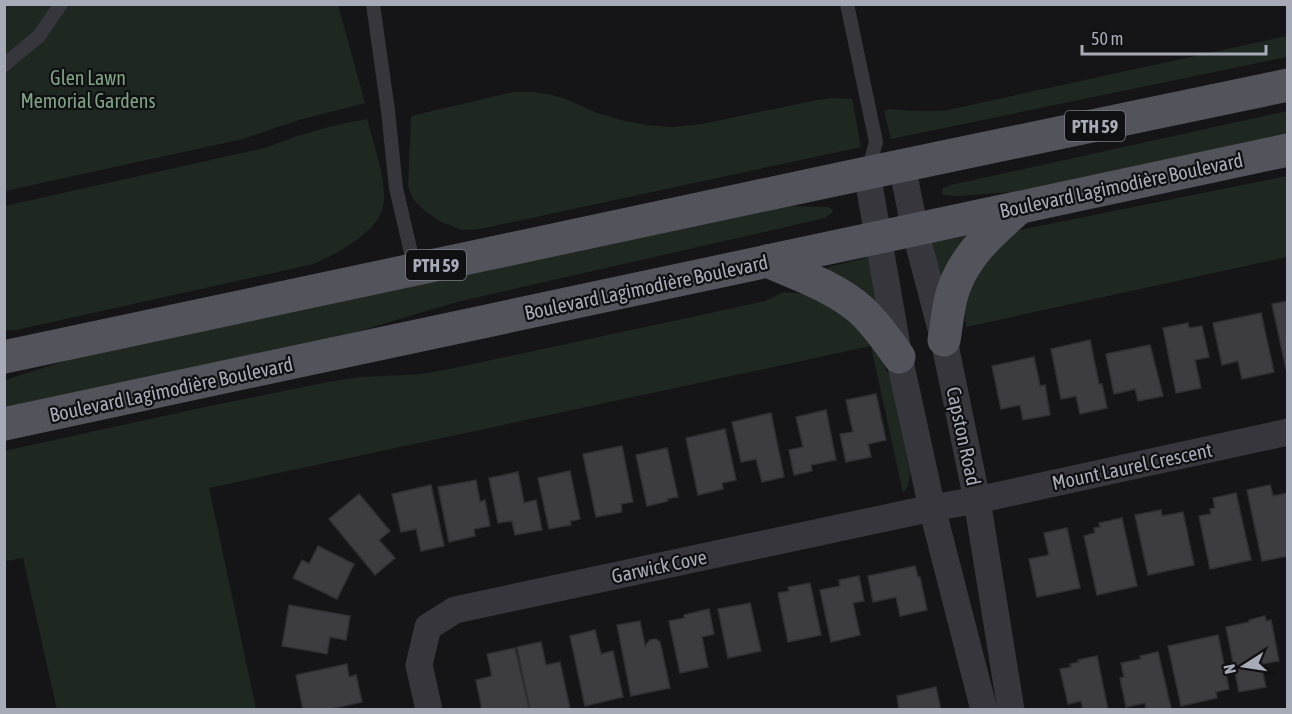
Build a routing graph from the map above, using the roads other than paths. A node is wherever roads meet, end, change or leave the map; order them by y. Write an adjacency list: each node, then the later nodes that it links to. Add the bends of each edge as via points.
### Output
1 (62, 4): 4 (lane, via 39,36)
2 (373, 4): 12 (lane, via 396,188)
3 (847, 4): 7 (lane)
4 (4, 65)
5 (1287, 85): 7 (main road, PTH 59)
6 (1287, 150): 8 (main road, Boulevard Lagimodière Boulevard)
7 (885, 158): 9 (street, Capston Road); 10 (street); 12 (main road, PTH 59)
8 (1022, 206): 9 (main road, Boulevard Lagimodière Boulevard); 13 (main road, via 969,257 953,289)
9 (915, 230): 10 (main road, Boulevard Lagimodière Boulevard); 13 (street, Capston Road)
10 (879, 237): 11 (main road, Boulevard Lagimodière Boulevard); 15 (street)
11 (767, 261): 15 (main road, via 836,292 861,310); 16 (main road, Boulevard Lagimodière Boulevard)
12 (415, 270): 14 (main road, PTH 59)
13 (944, 340): 18 (street, Capston Road)
14 (4, 357)
15 (899, 357): 19 (street)
16 (4, 424)
17 (1287, 432): 18 (street, Mount Laurel Crescent)
18 (977, 500): 19 (street, Garwick Cove); 22 (street, Capston Road)
19 (932, 508): 20 (street, Garwick Cove, via 455,610 428,627 419,665); 21 (street)
20 (429, 710)
21 (984, 710)
22 (1011, 710)

